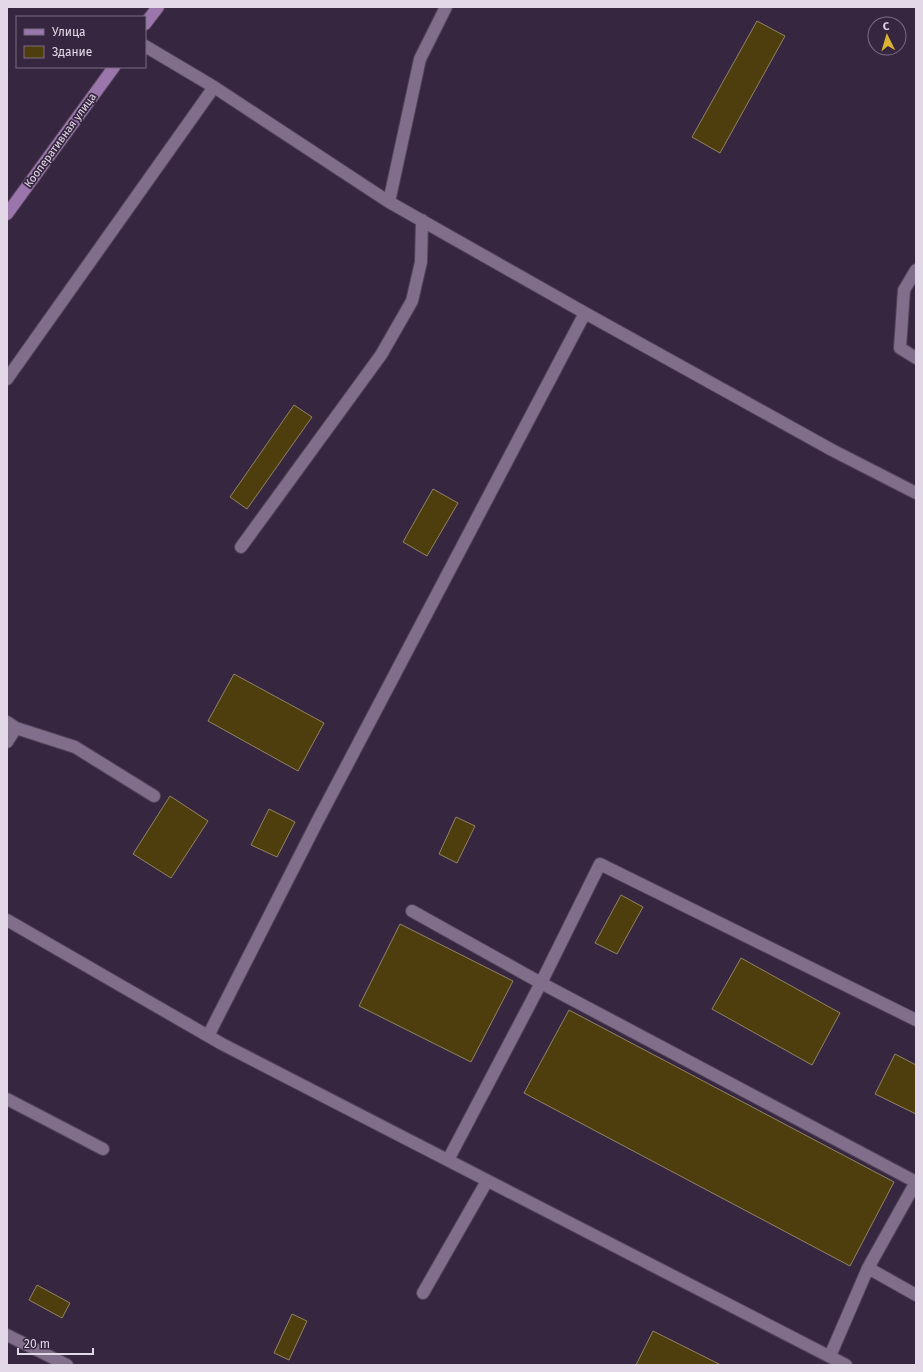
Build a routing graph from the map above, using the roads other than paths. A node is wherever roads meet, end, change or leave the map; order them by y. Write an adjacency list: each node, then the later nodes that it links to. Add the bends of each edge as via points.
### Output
1 (158, 7): 3 (main road)
2 (446, 7): 7 (lane, via 420,59)
3 (146, 23)
4 (146, 47): 6 (lane)
5 (113, 68): 8 (main road, Кооперативная улица)
6 (214, 88): 7 (lane); 13 (lane)
7 (389, 202): 9 (lane)
8 (7, 214)
9 (422, 220): 11 (lane); 15 (lane, via 421,262 412,301 381,355)
10 (916, 270): 12 (lane, via 904,290 900,348)
11 (585, 313): 14 (lane, via 832,450); 23 (lane)
12 (916, 358)
13 (7, 378)
14 (916, 493)
15 (241, 547)
16 (11, 725): 17 (lane); 18 (lane, via 76,747)
17 (7, 742)
18 (154, 796)
19 (412, 911): 21 (lane)
20 (7, 920): 23 (lane)
21 (541, 983): 22 (lane, via 600,864); 26 (lane); 28 (lane)
22 (916, 1020)
23 (208, 1036): 26 (lane)
24 (7, 1099): 25 (lane)
25 (102, 1149)
26 (448, 1160): 27 (lane)
27 (487, 1180): 30 (lane); 33 (lane)
28 (916, 1182): 29 (lane)
29 (868, 1268): 31 (lane); 33 (lane)
30 (422, 1293)
31 (916, 1294)
32 (7, 1335): 34 (lane)
33 (830, 1356): 35 (lane)
34 (67, 1365)
35 (846, 1365)

